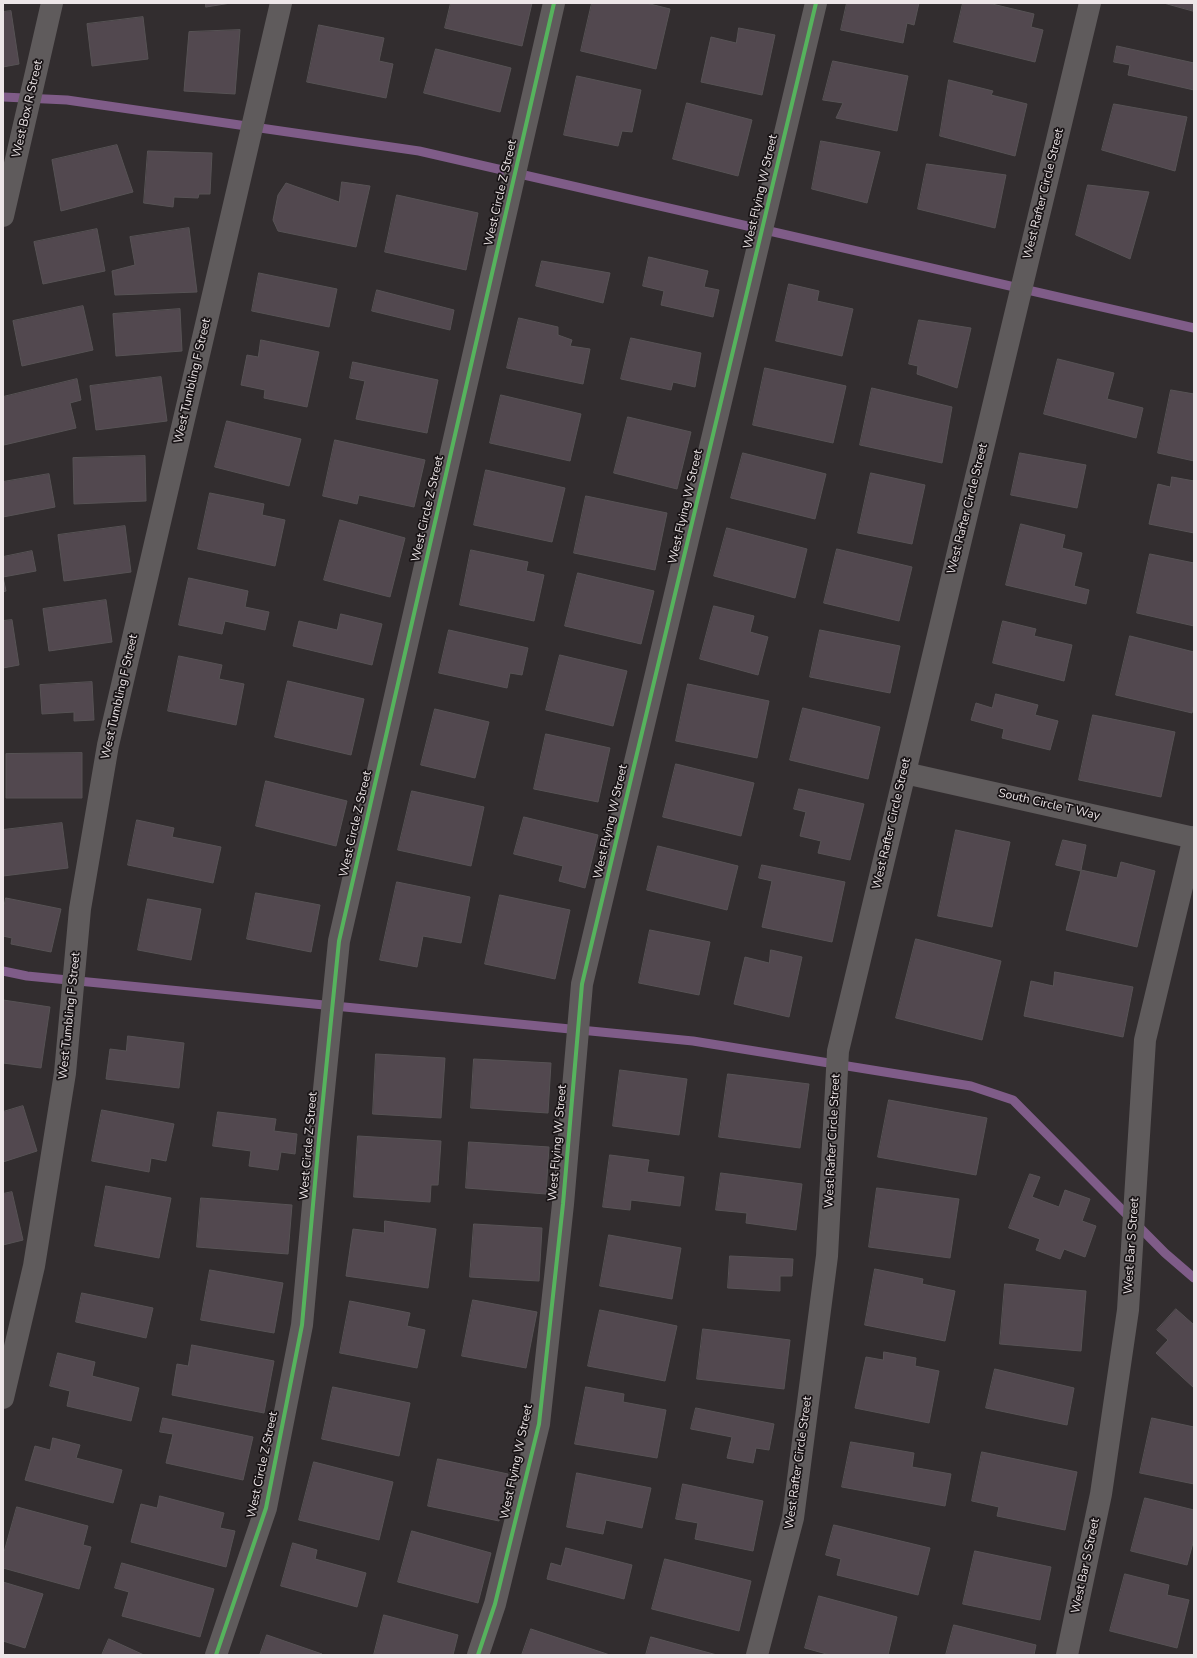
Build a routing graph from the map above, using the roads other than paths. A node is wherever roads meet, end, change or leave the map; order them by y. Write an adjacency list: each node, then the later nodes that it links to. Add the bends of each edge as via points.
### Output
1 (52, 3): 6 (street, West Box R Street)
2 (281, 3): 9 (street, West Tumbling F Street, via 108,745 80,909 65,1073 34,1266)
3 (554, 3): 10 (street, West Circle Z Street, via 339,941 302,1326 266,1508)
4 (816, 3): 11 (street, West Flying W Street, via 582,984 563,1204 539,1424 494,1604)
5 (1090, 3): 7 (street, West Rafter Circle Street)
6 (3, 216)
7 (905, 773): 8 (street, South Circle T Way); 12 (street, West Rafter Circle Street, via 838,1051 827,1256 792,1518)
8 (1194, 838): 13 (street, West Bar S Street, via 1145,1040 1128,1310 1101,1494)
9 (3, 1398)
10 (216, 1655)
11 (478, 1655)
12 (757, 1655)
13 (1067, 1655)

